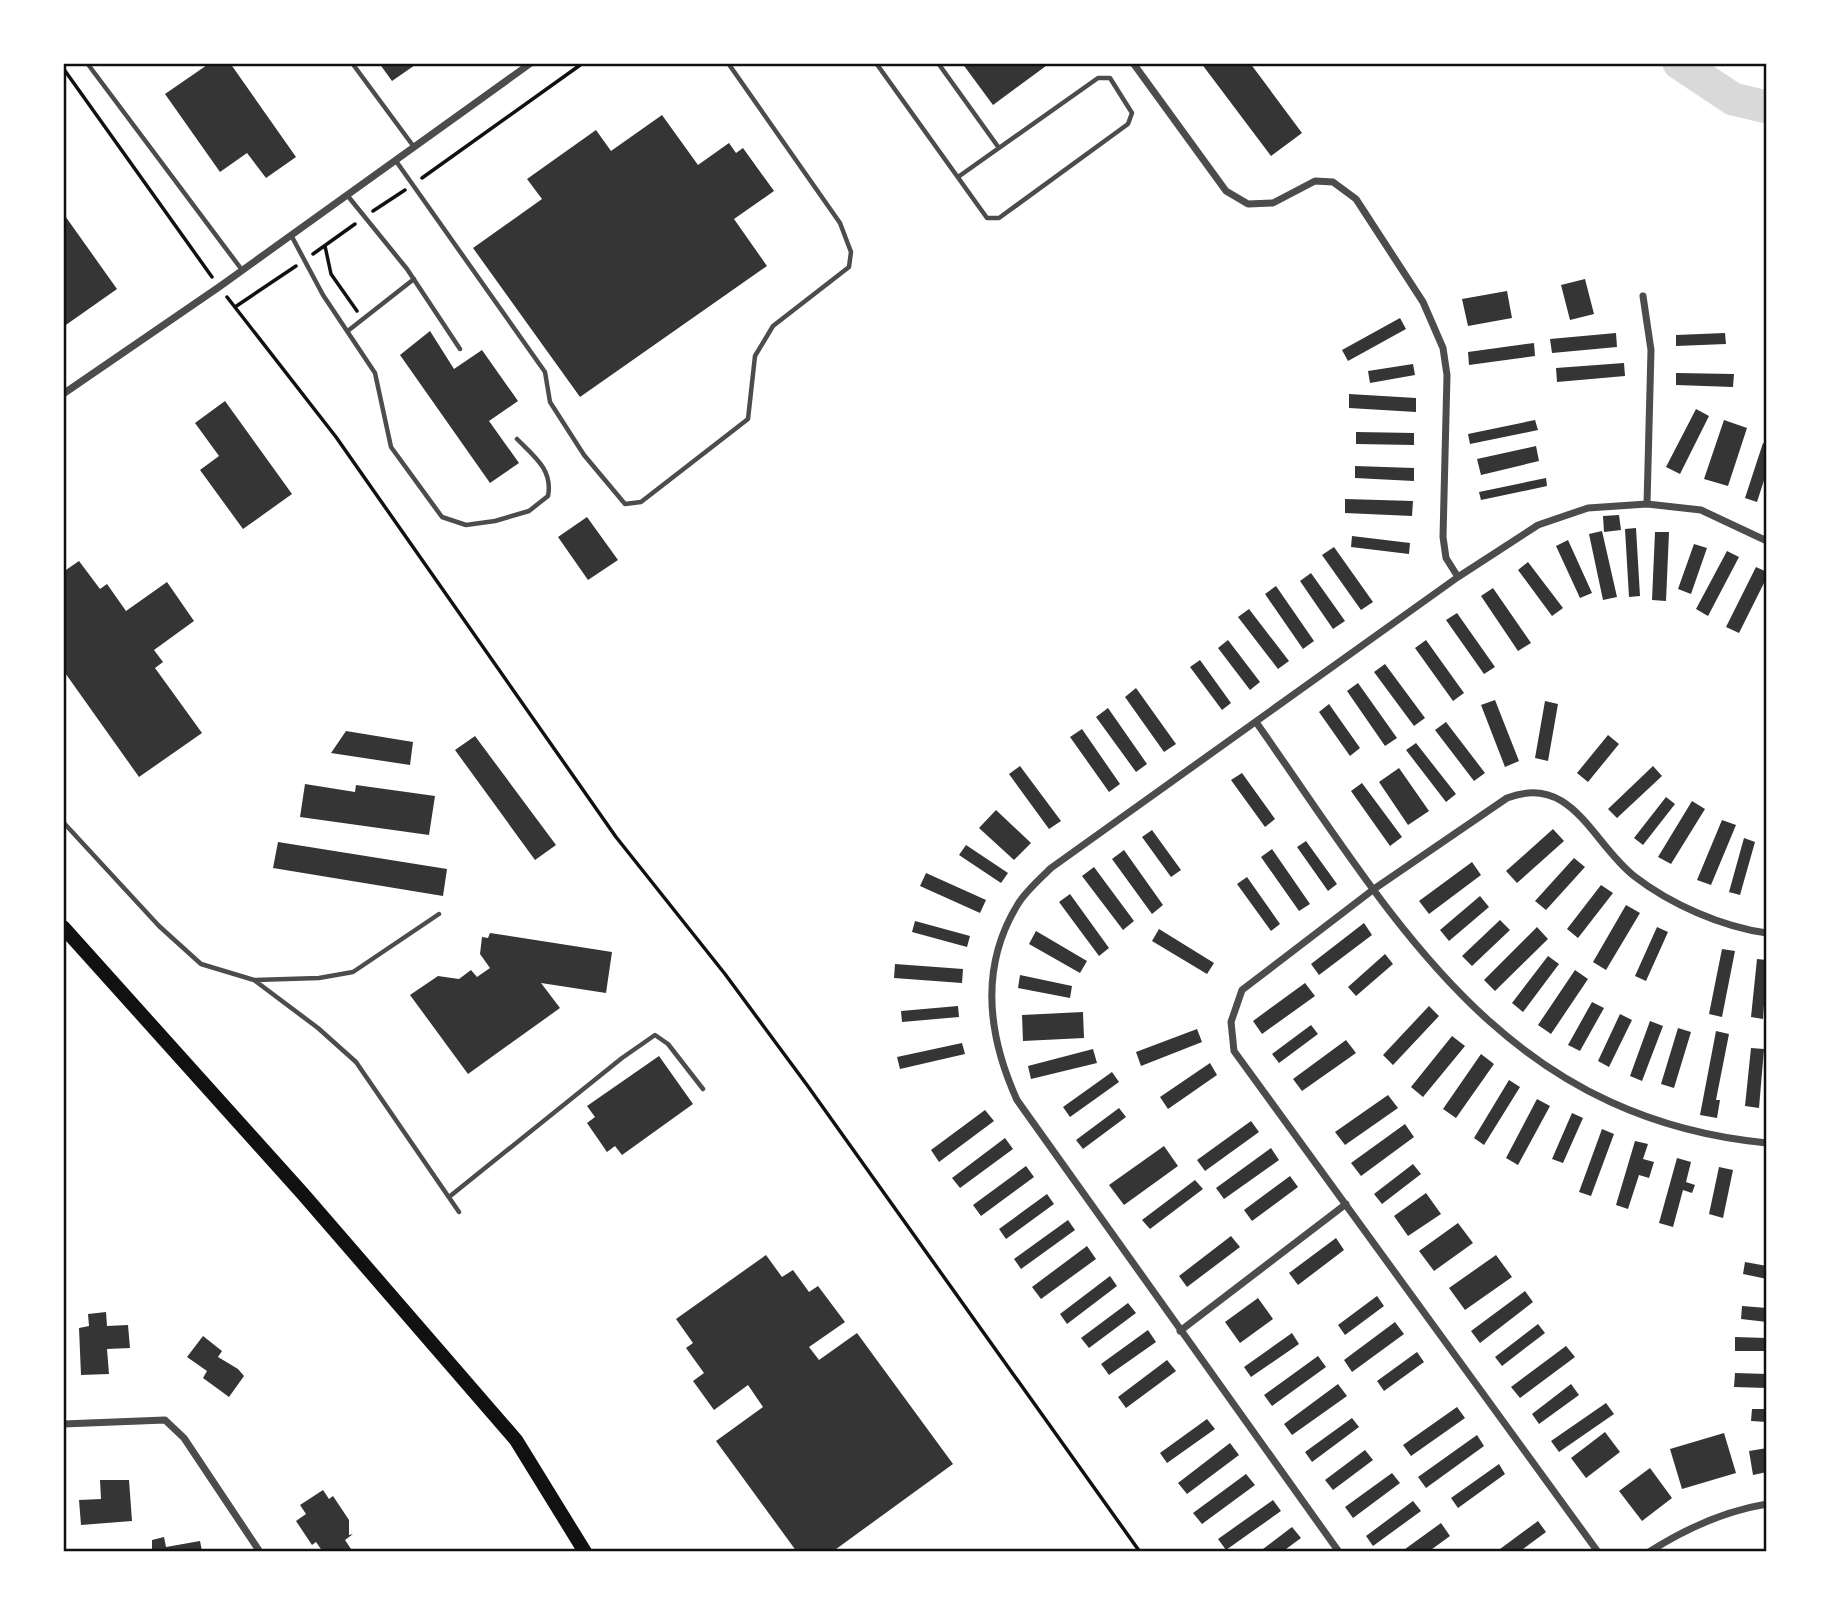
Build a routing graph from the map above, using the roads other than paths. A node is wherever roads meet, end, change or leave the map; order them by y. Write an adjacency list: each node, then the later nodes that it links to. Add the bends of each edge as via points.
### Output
1 (87, 63): 14 (lane)
2 (352, 63): 8 (lane)
3 (531, 63): 8 (street)
4 (728, 63): 10 (lane, via 840,223 851,252 849,267 773,326 755,356 748,419 641,502 625,504 584,455 550,402 545,372)
5 (876, 63): 11 (lane)
6 (938, 63): 9 (lane)
7 (1133, 63): 23 (street, via 1226,191 1248,205 1273,203 1315,181 1333,183 1356,199 1423,302 1443,348 1447,375 1443,537 1446,558)
8 (414, 147): 10 (street)
9 (999, 148): 11 (lane); 11 (lane, via 1098,78 1110,78 1132,113 1128,124 999,218 987,218)
10 (396, 160): 12 (street)
11 (958, 177)
12 (347, 195): 13 (street); 15 (lane)
13 (292, 235): 14 (street); 17 (lane)
14 (242, 271): 19 (street)
15 (414, 279): 17 (lane); 18 (lane)
16 (1643, 296): 21 (street, via 1651,350)
17 (348, 331): 20 (lane, via 375,373 391,447 442,517 466,525 495,521 529,511 548,496 551,482 543,465)
18 (460, 349)
19 (63, 394)
20 (517, 439)
21 (1647, 504): 22 (street, via 1701,510); 23 (street, via 1588,508 1560,516 1538,525)
22 (1767, 541)
23 (1458, 577): 24 (street)
24 (1256, 722): 26 (street); 36 (street, via 1051,868 1018,903 997,951 992,978 995,1040 1017,1100)
25 (63, 822): 30 (lane, via 159,926 201,964)
26 (1374, 889): 29 (street, via 1507,798 1522,792 1543,793 1574,810 1633,875 1692,910); 32 (street, via 1457,993 1523,1052 1605,1100 1655,1120); 34 (street, via 1242,990 1231,1022 1234,1051)
27 (439, 914): 30 (lane, via 353,972)
28 (63, 927): 40 (main road, via 516,1440)
29 (1767, 933)
30 (254, 980): 33 (lane, via 356,1062)
31 (703, 1089): 33 (lane, via 668,1044 655,1035)
32 (1767, 1143)
33 (449, 1197): 35 (lane)
34 (1346, 1204): 36 (street); 42 (street)
35 (459, 1212)
36 (1180, 1331): 41 (street)
37 (63, 1424): 39 (street, via 165,1420 184,1438)
38 (1767, 1504): 43 (street, via 1740,1508 1678,1533)
39 (260, 1552)
40 (585, 1552)
41 (1339, 1552)
42 (1598, 1552)
43 (1649, 1552)

